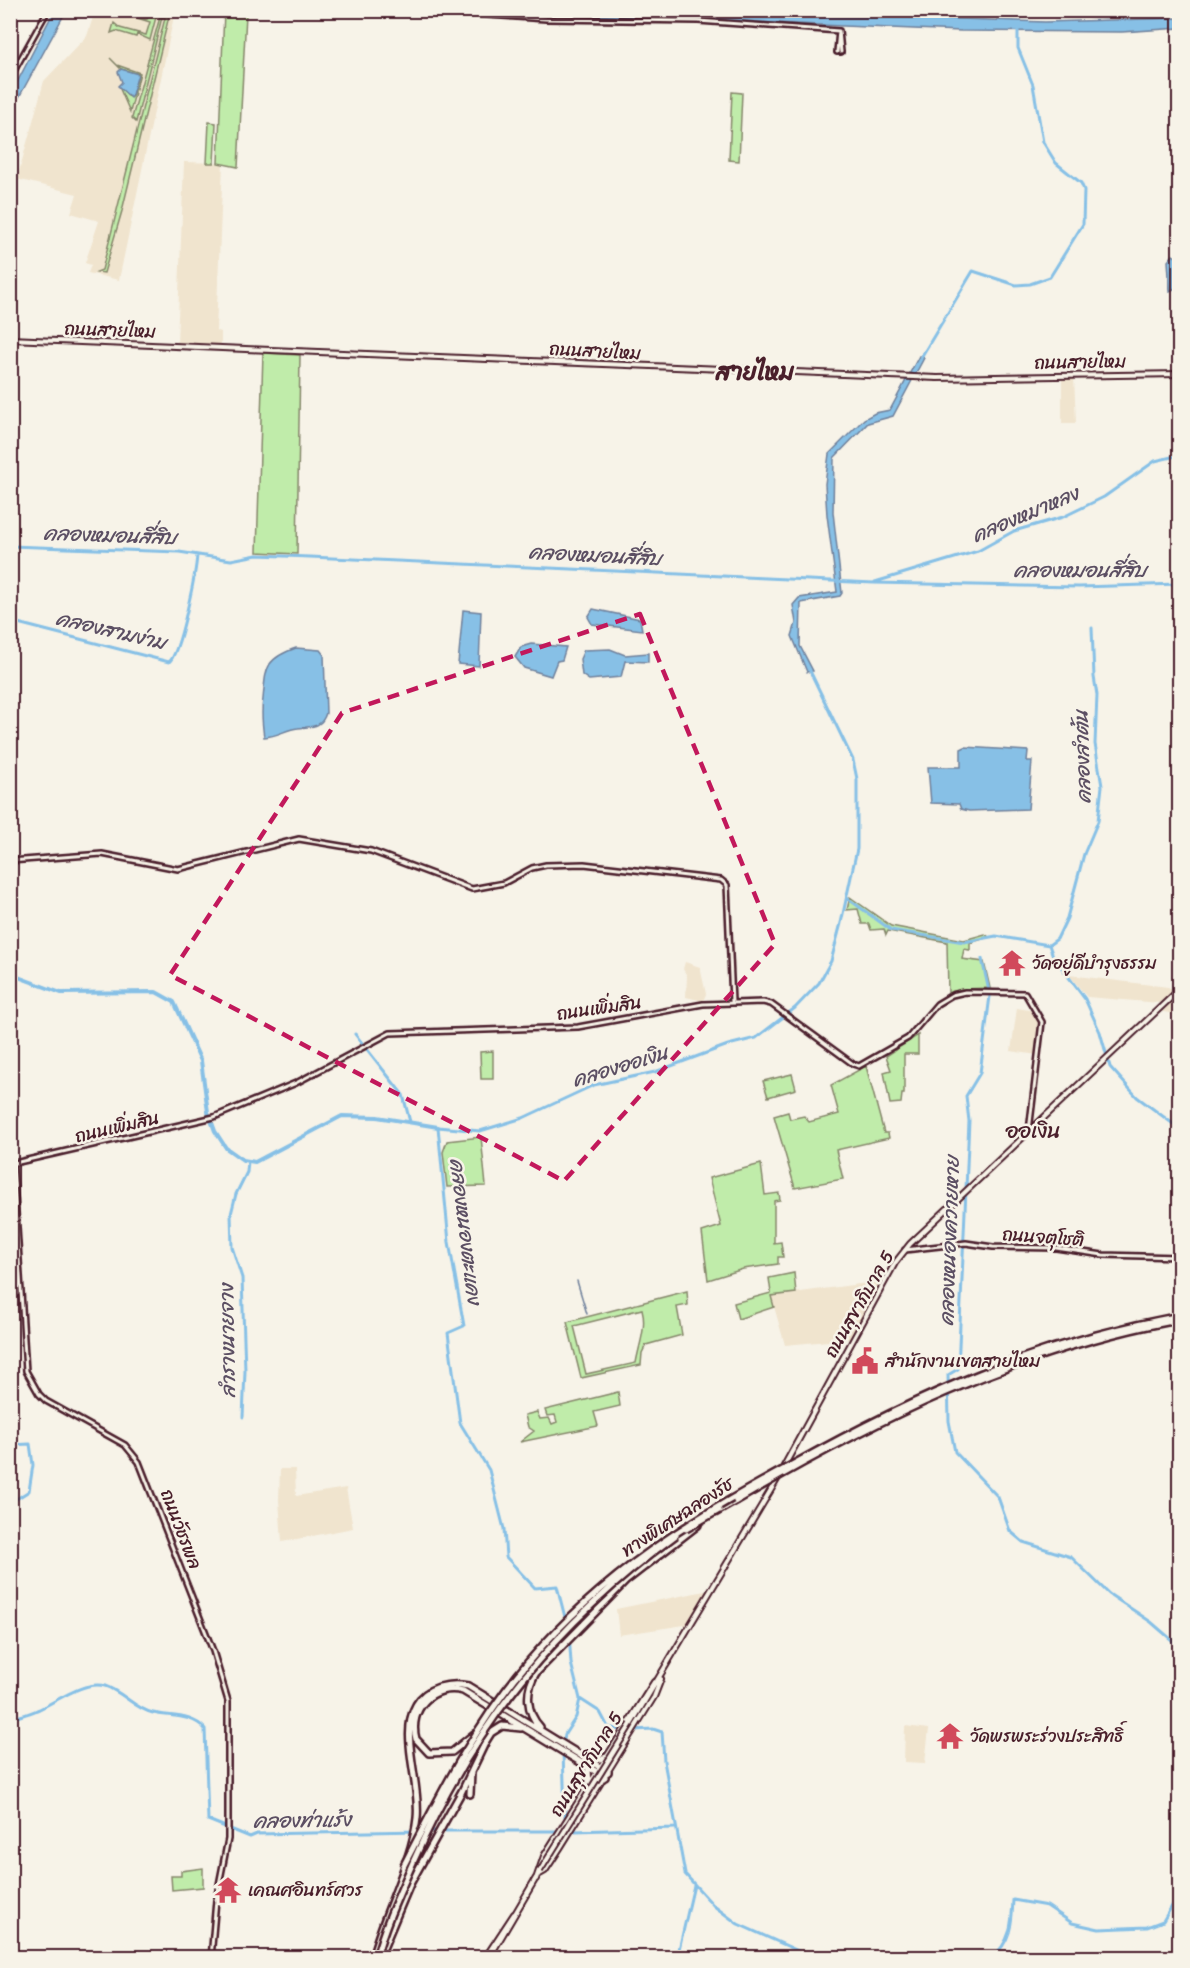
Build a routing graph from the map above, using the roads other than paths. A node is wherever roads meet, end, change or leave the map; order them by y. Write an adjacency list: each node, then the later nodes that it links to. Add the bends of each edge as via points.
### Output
1 (48, 10): 6 (street)
2 (363, 10): 3 (street)
3 (405, 10)
4 (412, 10): 5 (street, via 546,19 736,22 839,31)
5 (839, 52)
6 (10, 78)
7 (10, 339): 8 (main road, ถนนสายไหม, via 906,376)
8 (1179, 374)
9 (10, 861): 11 (street, via 102,854 178,869 299,839 371,851 472,889 504,882 536,867 554,865 584,864 721,880 727,885)
10 (1179, 989): 12 (main road, ถนนสุขาภิบาล 5)
11 (732, 1002): 12 (street, ถนนเพิ่มสิน, via 763,1002 783,1012 859,1066 908,1038 937,1004 950,996 986,991 1025,993 1041,1018); 13 (street, ถนนเพิ่มสิน, via 578,1027 399,1032 382,1036 296,1083 214,1117)
12 (1029, 1131): 14 (main road, ถนนสุขาภิบาล 5)
13 (12, 1164): 37 (street, ถนนวัชรพล, via 26,1371 43,1398 126,1445 144,1470 226,1691 230,1732 228,1832 217,1890)
14 (905, 1250): 15 (street, ถนนจตุโชติ, via 964,1243); 18 (main road, ถนนสุขาภิบาล 5, via 769,1496)
15 (1179, 1257)
16 (1179, 1318): 17 (highway, ทางพิเศษฉลองรัช, bridge, via 1036,1357 947,1390 826,1450); 20 (highway, ทางพิเศษฉลองรัช, bridge, via 1084,1338 964,1378 902,1406 726,1500 623,1570 576,1613 531,1659)
17 (719, 1510): 22 (highway, bridge, via 647,1563 536,1673 529,1689 532,1717); 38 (highway, ทางพิเศษฉลองรัช, bridge, via 677,1534 626,1572 574,1620 508,1696 458,1773 425,1834 398,1894)
18 (666, 1668): 19 (main road, ถนนสุขาภิบาล 5); 24 (main road, ถนนสุขาภิบาล 5)
19 (633, 1728): 25 (main road, ถนนสุขาภิบาล 5); 36 (main road, ถนนสุขาภิบาล 5, bridge)
20 (479, 1729): 21 (highway, bridge, via 452,1752 436,1754 424,1750 416,1739 414,1722 419,1708 433,1694 446,1689 463,1691); 35 (highway, ทางพิเศษฉลองรัช, bridge)
21 (534, 1733): 23 (highway); 28 (highway, via 510,1725 496,1729)
22 (552, 1738): 23 (highway); 35 (highway, bridge, via 468,1686 443,1685 422,1697 411,1714 409,1730 417,1819)
23 (568, 1752): 26 (highway)
24 (606, 1758): 25 (main road, via 609,1763); 26 (highway); 27 (main road, ถนนสุขาภิบาล 5)
25 (614, 1762): 29 (main road, ถนนสุขาภิบาล 5)
26 (590, 1765): 27 (highway); 31 (highway)
27 (598, 1770): 29 (highway); 31 (main road, ถนนสุขาภิบาล 5)
28 (471, 1772): 30 (highway); 32 (highway)
29 (606, 1774): 33 (main road, ถนนสุขาภิบาล 5)
30 (474, 1782): 32 (highway); 34 (highway)
31 (589, 1785): 33 (main road, via 595,1784); 36 (main road, ถนนสุขาภิบาล 5, via 544,1856)
32 (464, 1788): 38 (highway, bridge, via 402,1899)
33 (597, 1788): 36 (main road, ถนนสุขาภิบาล 5, via 545,1871)
34 (470, 1794)
35 (403, 1867): 38 (highway, ทางพิเศษฉลองรัช, bridge)
36 (538, 1875): 39 (main road, ถนนสุขาภิบาล 5)
37 (211, 1958)
38 (376, 1958)
39 (487, 1958)

